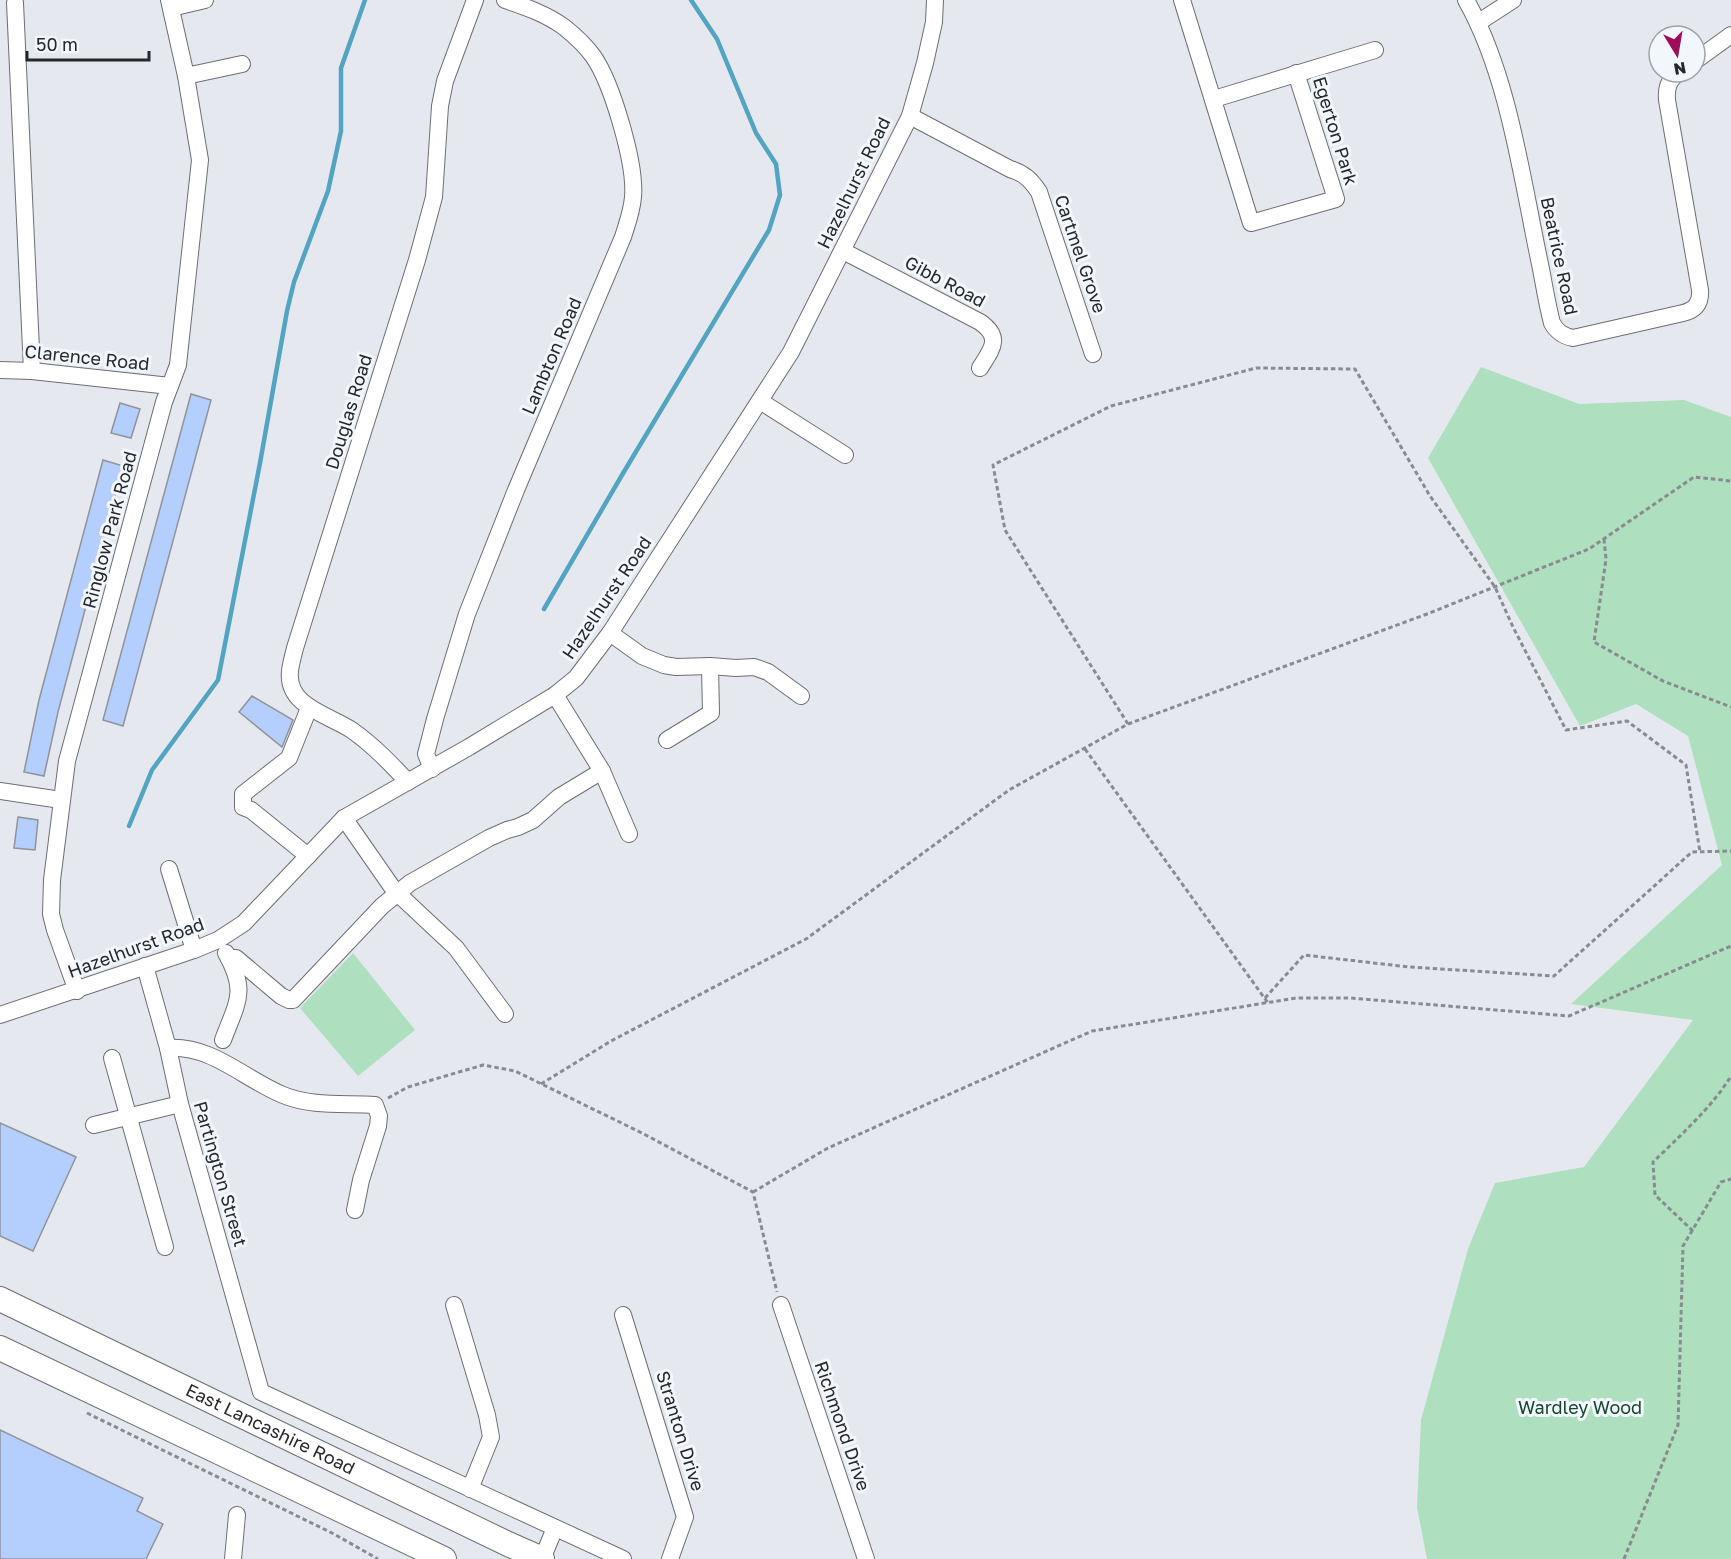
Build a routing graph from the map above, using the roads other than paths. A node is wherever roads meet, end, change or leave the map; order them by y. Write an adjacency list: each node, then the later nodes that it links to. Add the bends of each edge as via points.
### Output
1 (205, 0): 9 (street)
2 (475, 0): 32 (street, Douglas Road, via 445,81 434,197 417,260 292,661 291,685)
3 (505, 0): 34 (street, Lambton Road, via 535,10 563,26 594,57 622,129 633,174 633,197 623,237 467,614 426,754)
4 (935, 0): 19 (street, Hazelhurst Road, via 934,22)
5 (1182, 0): 18 (street, Egerton Park)
6 (1466, 0): 10 (street, Beatrice Road)
7 (1513, 0): 10 (street)
8 (15, 3): 24 (street)
9 (170, 4): 16 (street, Ringlow Park Road)
10 (1479, 22): 17 (street, Beatrice Road, via 1508,113 1551,318 1558,332 1568,337 1683,313 1694,309 1700,300 1666,93)
11 (1731, 35): 13 (street)
12 (1375, 50): 15 (street, Egerton Park)
13 (1707, 52)
14 (242, 64): 16 (street)
15 (1296, 73): 18 (street, Egerton Park); 18 (street, Egerton Park, via 1336,199 1251,223)
16 (186, 76): 25 (street, Ringlow Park Road, via 200,160 178,364)
17 (1669, 84)
18 (1214, 99)
19 (910, 116): 20 (street, Hazelhurst Road); 21 (street, Cartmel Grove, via 1020,172 1034,184 1093,333)
20 (843, 251): 22 (street, Gibb Road, via 990,328 993,347); 26 (street, Hazelhurst Road, via 791,352)
21 (1093, 354)
22 (980, 368)
23 (0, 370): 24 (street, Clarence Road)
24 (32, 371): 25 (street, Clarence Road)
25 (170, 386): 38 (street, Ringlow Park Road, via 68,761)
26 (760, 401): 27 (street); 28 (street, Hazelhurst Road)
27 (845, 455)
28 (610, 633): 29 (street, via 642,656 664,665); 30 (street, Hazelhurst Road, via 576,678)
29 (710, 666): 31 (street, via 754,667 768,672); 33 (street, via 711,712)
30 (555, 695): 34 (street, Hazelhurst Road); 35 (street)
31 (801, 696)
32 (309, 708): 36 (street, Douglas Road, via 352,730); 41 (street, via 289,758 243,794 243,807)
33 (667, 740)
34 (432, 768): 36 (street, Hazelhurst Road)
35 (602, 771): 40 (street); 43 (street, via 560,797 533,820 489,838)
36 (408, 782): 39 (street, Hazelhurst Road)
37 (0, 791): 38 (street)
38 (62, 800): 48 (street, Ringlow Park Road, via 51,914)
39 (344, 818): 41 (street, Hazelhurst Road); 43 (street)
40 (629, 834)
41 (308, 856): 44 (street, Hazelhurst Road, via 244,923)
42 (169, 869): 45 (street)
43 (398, 893): 46 (street, via 293,1000 281,996 236,958); 49 (street, via 456,948)
44 (218, 940): 45 (street, Hazelhurst Road); 46 (street)
45 (194, 950): 47 (street, Hazelhurst Road)
46 (229, 958): 51 (street, via 239,982 239,994)
47 (145, 966): 48 (street, Hazelhurst Road); 52 (street, Partington Street)
48 (77, 991): 50 (street, Hazelhurst Road)
49 (505, 1014)
50 (0, 1015)
51 (223, 1040)
52 (168, 1048): 54 (street, Partington Street); 57 (street, via 184,1047 207,1055 283,1095 328,1105 375,1105 378,1126 355,1175)
53 (112, 1058): 55 (street)
54 (180, 1104): 55 (street); 64 (street, Partington Street)
55 (130, 1116): 56 (street); 58 (street)
56 (94, 1125)
57 (355, 1210)
58 (165, 1247)
59 (0, 1299): 70 (highway, East Lancashire Road)
60 (454, 1305): 65 (street, via 491,1437)
61 (781, 1305): 73 (street, Richmond Drive)
62 (624, 1315): 72 (street, Stranton Drive, via 685,1517)
63 (0, 1348): 69 (highway)
64 (261, 1392): 65 (street, East Lancashire Road)
65 (470, 1489): 67 (street, East Lancashire Road)
66 (237, 1515): 68 (street)
67 (555, 1528): 70 (street, East Lancashire Road); 71 (street, East Lancashire Road)
68 (233, 1559)
69 (444, 1559)
70 (542, 1559)
71 (623, 1559)
72 (670, 1559)
73 (866, 1559)

